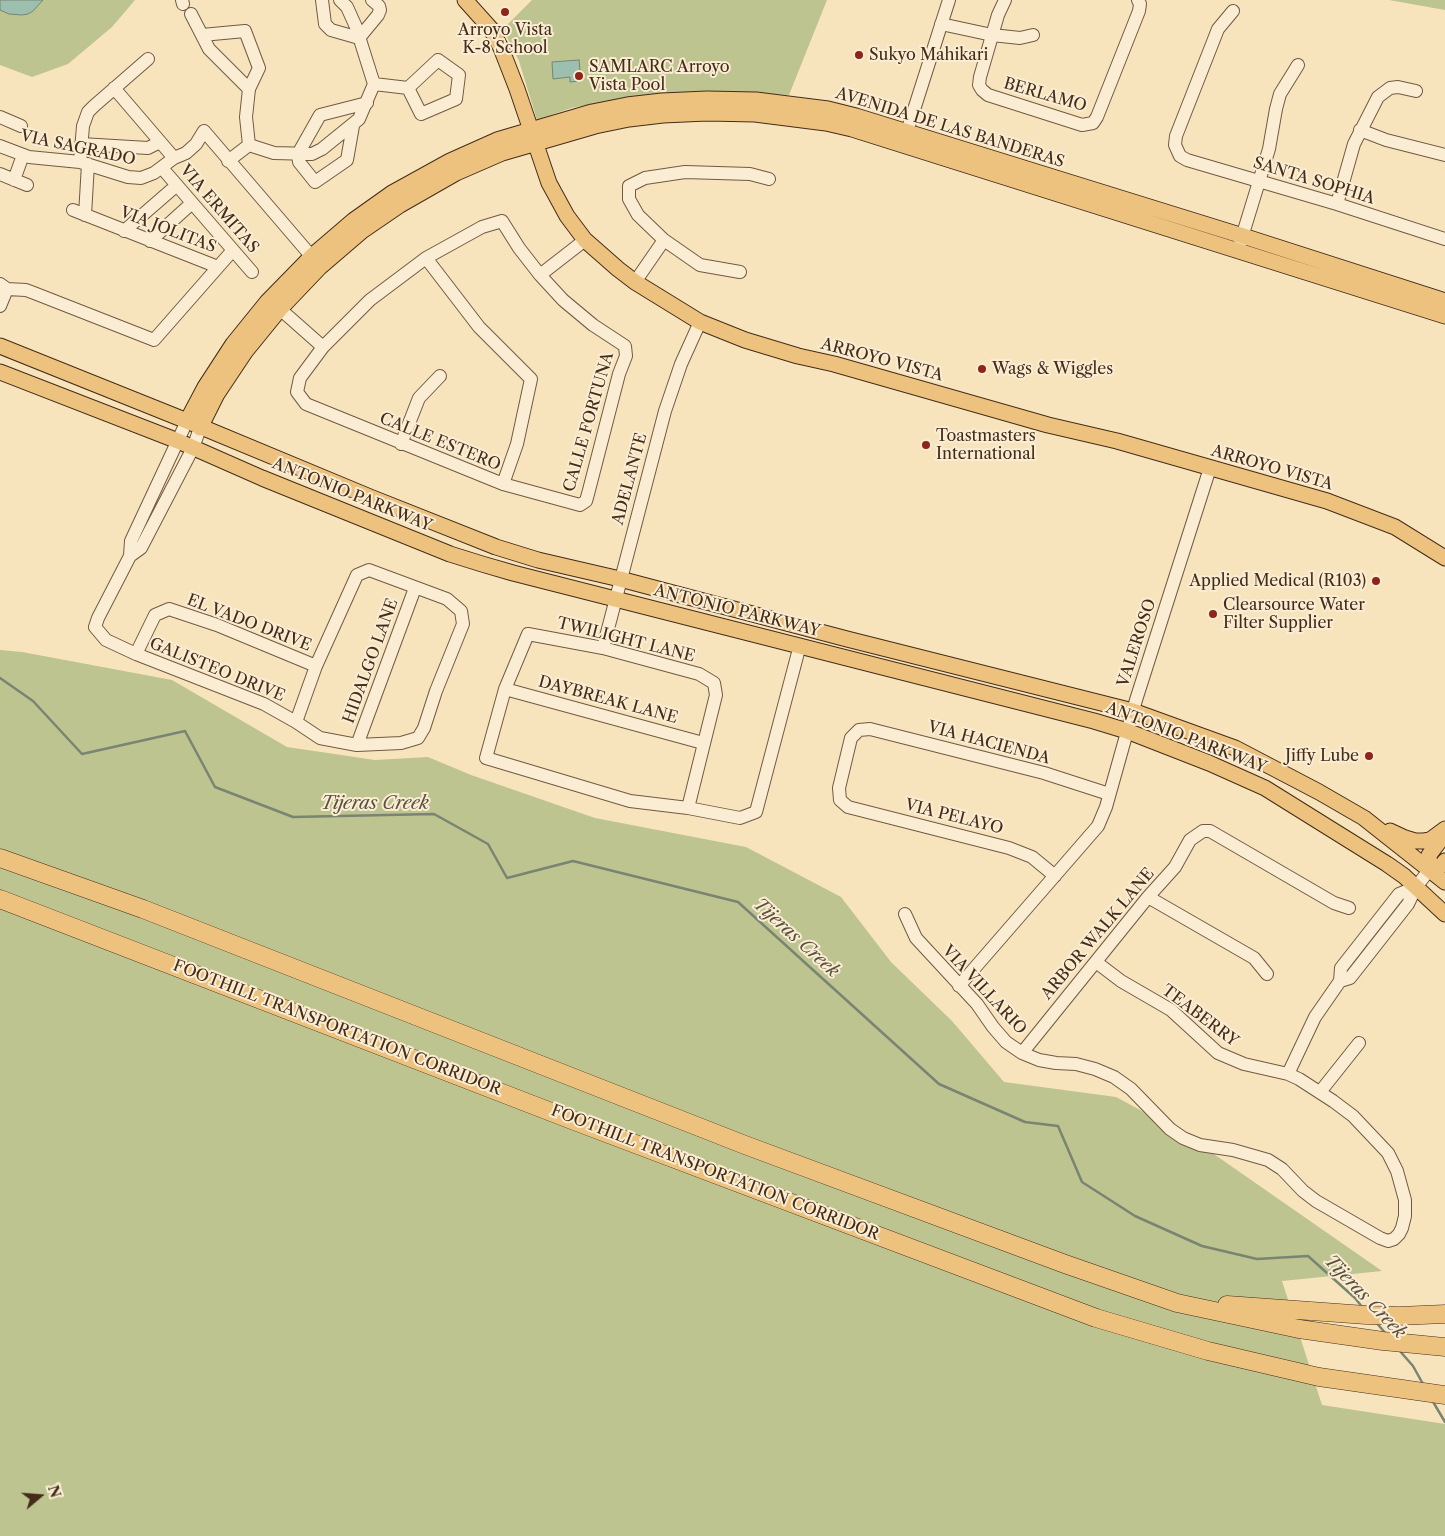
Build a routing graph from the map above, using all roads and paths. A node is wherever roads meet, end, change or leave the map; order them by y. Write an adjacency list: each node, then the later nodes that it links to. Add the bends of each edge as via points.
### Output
1 (322, 0): 14 (street, via 325,24 331,30)
2 (340, 0): 14 (street, via 347,7)
3 (372, 0): 14 (street, via 380,10)
4 (465, 0): 27 (main road, ARROYO VISTA, via 491,29 501,48)
5 (948, 0): 10 (street)
6 (1005, 0): 12 (street, BERLAMO)
7 (1138, 0): 12 (street, BERLAMO, via 1139,11 1097,117 1088,125 988,95 982,90 980,77)
8 (185, 6): 11 (street)
9 (1233, 11): 43 (street, SANTA SOPHIA, via 1218,29 1176,136 1177,150 1187,160)
10 (941, 24): 12 (street); 28 (street)
11 (202, 35): 20 (street, via 209,49); 20 (street, via 246,31 259,68)
12 (992, 35): 13 (street, via 1020,38)
13 (1033, 35)
14 (359, 38): 17 (street)
15 (148, 59): 18 (street, VIA JOLITAS)
16 (1298, 65): 43 (street, via 1280,94)
17 (374, 84): 19 (street); 22 (street)
18 (114, 88): 29 (street, VIA ERMITAS); 30 (street, VIA JOLITAS, via 88,112)
19 (408, 88): 19 (street, via 438,60 458,75 456,99 421,114)
20 (250, 89): 31 (street, via 246,117)
21 (1416, 91): 26 (street, via 1398,87 1383,92)
22 (367, 103): 25 (street); 33 (street, via 320,115)
23 (0, 117): 24 (street)
24 (21, 126)
25 (353, 126): 33 (street, via 322,149 312,154); 33 (street, via 348,160 315,182 299,162)
26 (1360, 130): 35 (street); 47 (street)
27 (532, 136): 28 (main road, AVENIDA DE LAS BANDERAS, via 592,112 626,105 707,99 756,100 828,110); 50 (main road, ARROYO VISTA, via 549,183); 56 (main road, AVENIDA DE LAS BANDERAS, via 497,140 450,160 354,220)
28 (905, 137): 53 (main road, AVENIDA DE LAS BANDERAS)
29 (160, 142): 30 (street, via 148,148); 36 (street, VIA ERMITAS)
30 (81, 144): 38 (street, VIA JOLITAS)
31 (249, 144): 33 (street, via 274,153); 37 (street)
32 (0, 146): 34 (street, VIA SAGRADO)
33 (298, 154)
34 (23, 155): 38 (street, VIA SAGRADO); 42 (street)
35 (1445, 155)
36 (174, 158): 37 (street, VIA SAGRADO, via 181,146 204,131); 39 (street, VIA SAGRADO)
37 (228, 161): 56 (street)
38 (84, 163): 39 (street, VIA SAGRADO, via 128,178 148,176); 48 (street, VIA JOLITAS, via 79,212)
39 (162, 168): 45 (street, VIA ERMITAS)
40 (0, 174): 42 (street)
41 (768, 179): 51 (street, via 750,174 685,172 645,178 628,186 629,199 638,216)
42 (14, 180): 44 (street)
43 (1259, 181): 47 (street, SANTA SOPHIA); 53 (street)
44 (27, 185)
45 (177, 185): 46 (street, VIA ERMITAS); 48 (street)
46 (192, 203): 52 (street); 54 (street, VIA ERMITAS)
47 (1337, 204): 49 (street, SANTA SOPHIA)
48 (124, 231): 52 (street, VIA JOLITAS)
49 (1445, 239)
50 (585, 240): 60 (street); 61 (main road, ARROYO VISTA)
51 (664, 240): 59 (street, via 700,265); 61 (street)
52 (150, 241): 57 (street, VIA JOLITAS)
53 (1240, 243): 63 (main road, AVENIDA DE LAS BANDERAS); 64 (main road, AVENIDA DE LAS BANDERAS)
54 (233, 250): 57 (street, VIA JOLITAS); 58 (street, VIA ERMITAS)
55 (426, 258): 60 (street, via 482,227 502,221); 71 (street, via 370,300); 79 (street, via 479,327 532,378)
56 (316, 262): 66 (main road, AVENIDA DE LAS BANDERAS); 74 (main road, AVENIDA DE LAS BANDERAS, via 267,302 233,344 205,387)
57 (218, 267): 62 (street, via 154,340 34,292)
58 (252, 272)
59 (740, 272)
60 (540, 274): 80 (street, CALLE FORTUNA, via 563,300 625,346 626,356 588,494)
61 (635, 282): 69 (main road, ARROYO VISTA)
62 (3, 286): 65 (street)
63 (1376, 294): 67 (main road, via 1392,293); 68 (main road, AVENIDA DE LAS BANDERAS)
64 (1445, 302)
65 (0, 306)
66 (280, 309): 71 (street); 74 (main road, AVENIDA DE LAS BANDERAS)
67 (1445, 309)
68 (1445, 316)
69 (700, 322): 78 (main road, ARROYO VISTA, via 798,356); 83 (street, ADELANTE, via 665,411)
70 (0, 346): 74 (main road, ANTONIO PARKWAY)
71 (323, 347): 76 (street, CALLE ESTERO, via 300,378 297,392 306,404)
72 (0, 372): 75 (main road, ANTONIO PARKWAY)
73 (440, 376): 76 (street, via 419,398)
74 (194, 424): 75 (street, AVENIDA DE LAS BANDERAS); 77 (street, AVENIDA DE LAS BANDERAS); 83 (main road, ANTONIO PARKWAY, via 496,547)
75 (178, 441): 77 (main road, ANTONIO PARKWAY); 81 (street, AVENIDA DE LAS BANDERAS, via 130,541)
76 (401, 444): 79 (street, CALLE ESTERO)
77 (193, 448): 81 (street, AVENIDA DE LAS BANDERAS, via 141,548); 85 (main road, ANTONIO PARKWAY, via 450,554)
78 (1210, 468): 82 (main road, ARROYO VISTA, via 1356,511 1395,527); 92 (street, VALEROSO)
79 (503, 484): 80 (street, CALLE ESTERO)
80 (580, 505)
81 (130, 556): 86 (street, AVENIDA DE LAS BANDERAS)
82 (1445, 558)
83 (620, 579): 85 (street, ADELANTE); 92 (main road, ANTONIO PARKWAY)
84 (415, 588): 90 (street, via 369,570 357,575); 96 (street, HIDALGO LANE); 96 (street, GALISTEO DRIVE, via 447,599 461,611 464,624 418,738 401,743)
85 (615, 599): 87 (main road, ANTONIO PARKWAY); 88 (street, ADELANTE)
86 (95, 627): 89 (street, GALISTEO DRIVE, via 106,640)
87 (800, 645): 94 (main road, ANTONIO PARKWAY); 99 (street, via 756,812 740,818)
88 (603, 648): 91 (street, TWILIGHT LANE, via 528,634); 95 (street, TWILIGHT LANE, via 699,674 714,683 716,695)
89 (136, 654): 90 (street, EL VADO DRIVE, via 155,615 168,609 217,625); 93 (street, GALISTEO DRIVE, via 264,704)
90 (316, 666): 93 (street)
91 (505, 690): 95 (street, DAYBREAK LANE); 99 (street, via 486,758 630,801)
92 (1133, 711): 94 (street, VALEROSO); 100 (main road, ANTONIO PARKWAY, via 1235,748)
93 (296, 722): 96 (street, GALISTEO DRIVE, via 320,738)
94 (1127, 731): 97 (street, VALEROSO); 108 (main road, ANTONIO PARKWAY, via 1265,788 1350,839)
95 (703, 743): 99 (street)
96 (357, 745)
97 (1109, 794): 98 (street, VIA HACIENDA, via 1044,773 870,729 860,730 852,738 839,788); 106 (street, VALEROSO, via 1098,826)
98 (840, 800): 106 (street, VIA PELAYO, via 848,807 1009,848 1032,857)
99 (688, 808)
100 (1364, 818): 101 (main road, via 1415,841 1430,840); 105 (main road, ANTONIO PARKWAY)
101 (1445, 829)
102 (1445, 834): 105 (main road, via 1429,855)
103 (0, 858): 122 (highway, via 143,909 745,1145)
104 (1445, 862): 105 (main road)
105 (1430, 869): 107 (main road, ANTONIO PARKWAY); 108 (street)
106 (1055, 876): 116 (street, VALEROSO)
107 (1445, 882)
108 (1416, 887): 113 (main road, ANTONIO PARKWAY); 119 (street, via 1399,894 1340,968 1340,981 1315,1017)
109 (1148, 897): 111 (street, ARBOR WALK LANE, via 1175,867 1190,840 1203,831 1210,831 1334,903); 114 (street, ARBOR WALK LANE); 115 (street, via 1254,958)
110 (0, 899): 125 (highway, FOOTHILL TRANSPORTATION CORRIDOR, via 1096,1318 1208,1351)
111 (1350, 908)
112 (906, 914): 116 (street, VIA VILLARIO, via 916,938)
113 (1445, 914)
114 (1096, 962): 118 (street, ARBOR WALK LANE); 119 (street, TEABERRY, via 1121,981 1171,1010 1218,1053 1244,1064)
115 (1267, 974)
116 (959, 986): 118 (street, VIA VILLARIO, via 1006,1042)
117 (1358, 1043): 120 (street)
118 (1022, 1053): 121 (street, VIA VILLARIO, via 1039,1060 1076,1064 1114,1077 1183,1138 1200,1145 1268,1160 1316,1201 1380,1238)
119 (1288, 1074): 120 (street, TEABERRY)
120 (1320, 1092): 121 (street, TEABERRY, via 1353,1116 1372,1135 1398,1171 1405,1216)
121 (1394, 1239)
122 (1177, 1303): 123 (highway, via 1366,1315); 124 (highway, via 1299,1330)
123 (1445, 1314)
124 (1445, 1347)
125 (1319, 1377): 126 (highway, FOOTHILL TRANSPORTATION CORRIDOR); 127 (highway)
126 (1445, 1395)
127 (1445, 1407)

